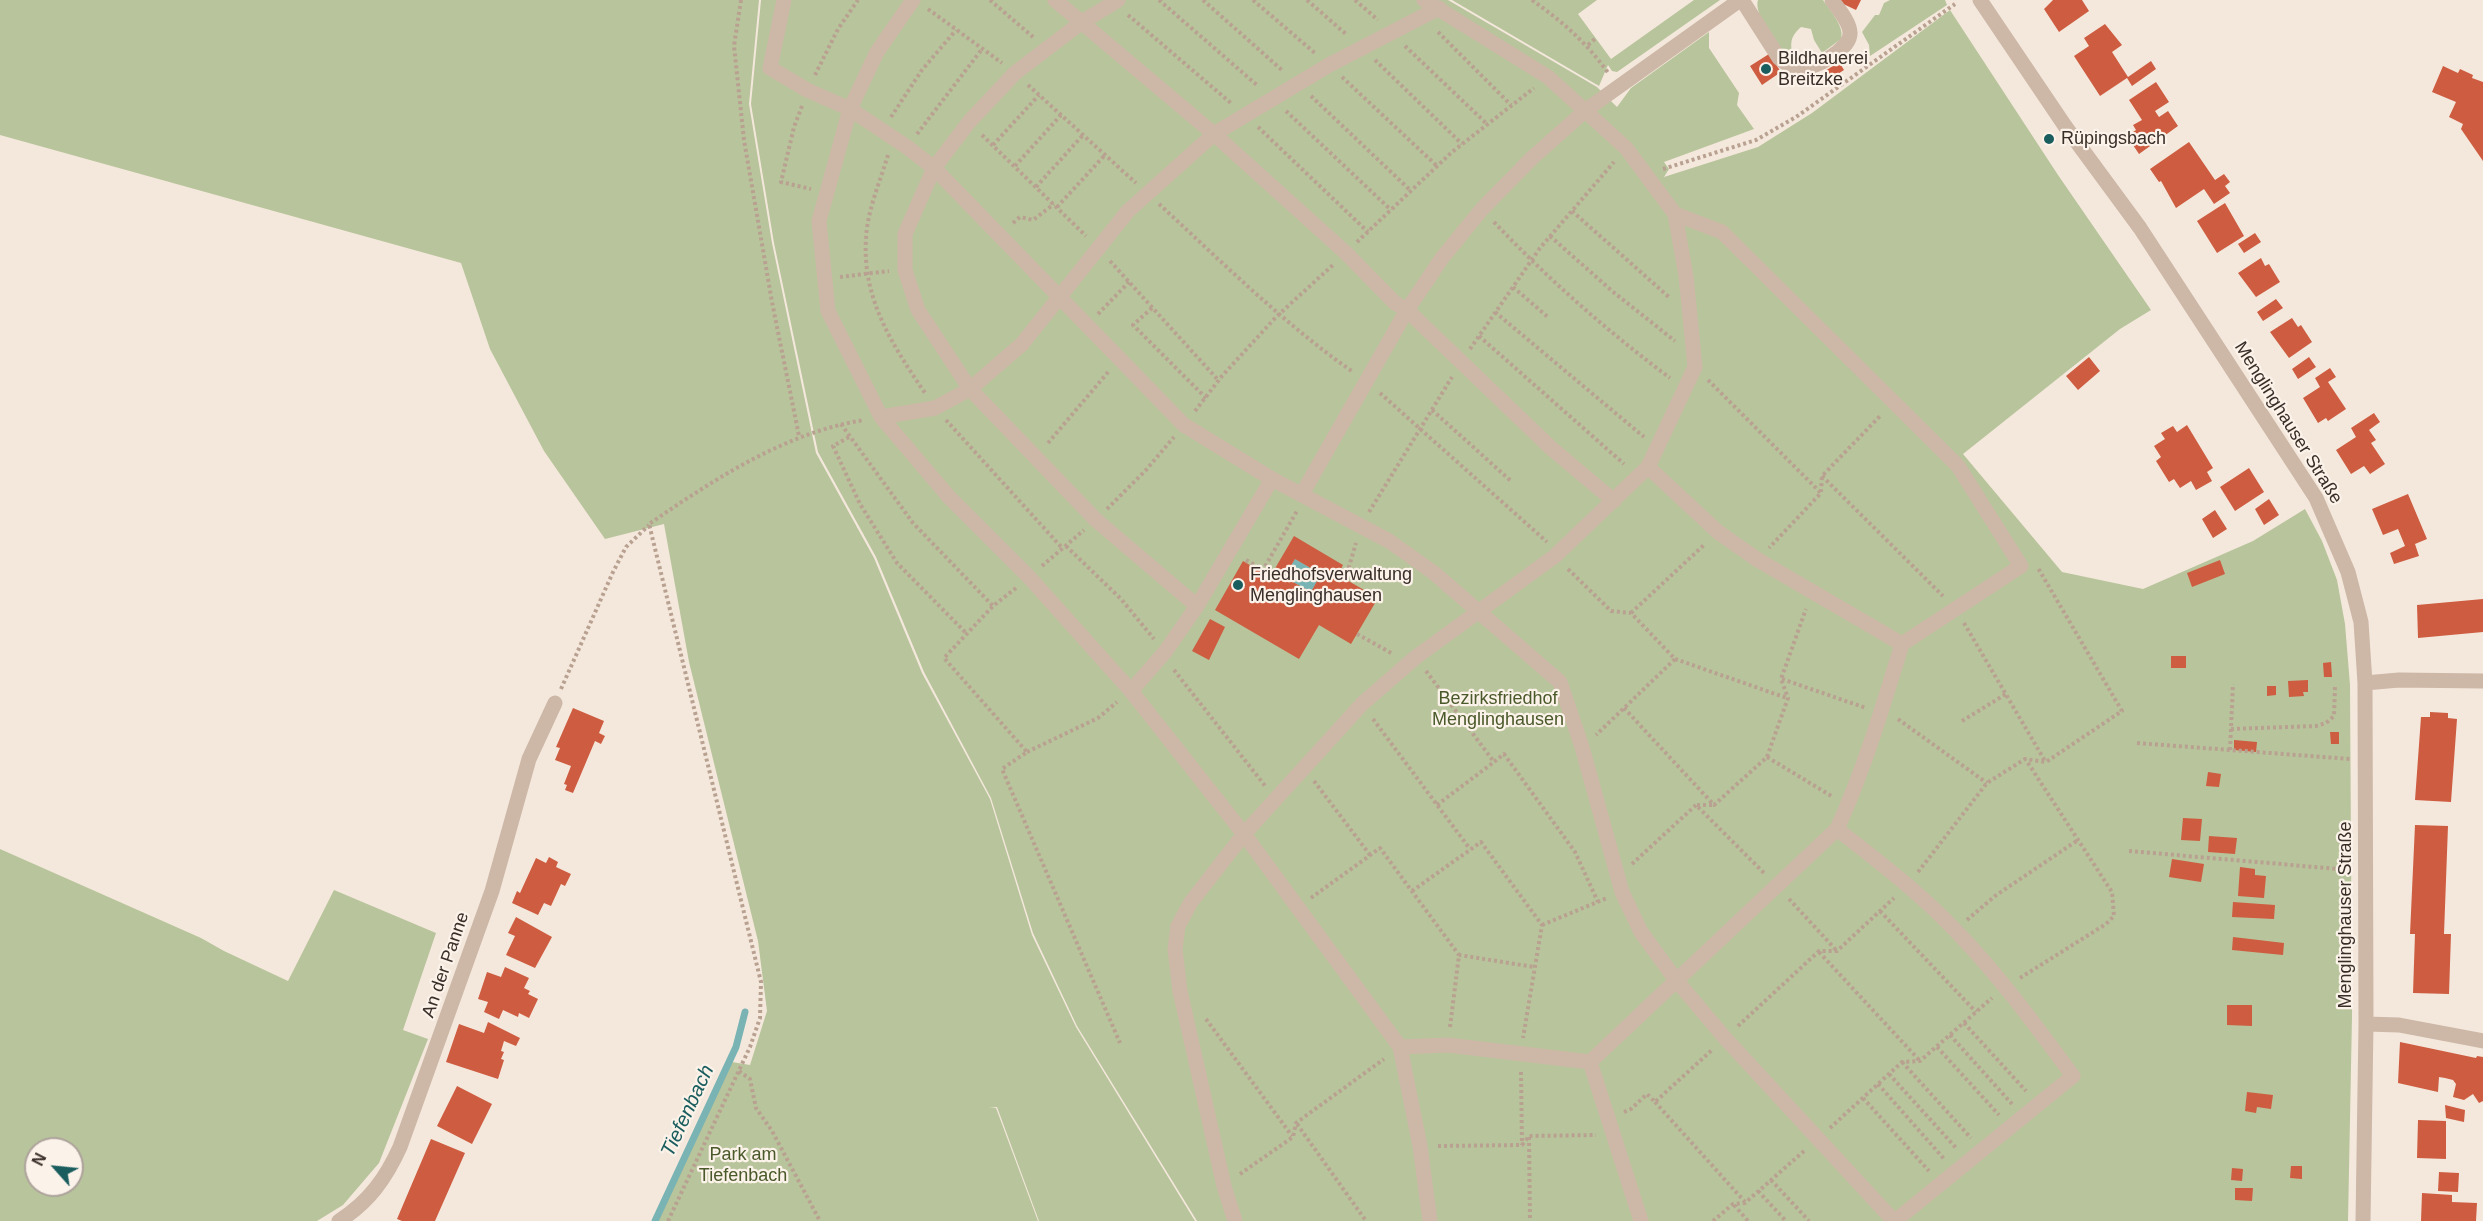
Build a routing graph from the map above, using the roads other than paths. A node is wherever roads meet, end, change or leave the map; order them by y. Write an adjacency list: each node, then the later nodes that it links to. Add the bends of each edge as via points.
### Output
1 (784, 0): 11 (street, via 770,68)
2 (1055, 0): 10 (street)
3 (1118, 0): 10 (street)
4 (1424, 0): 9 (street)
5 (1741, 0): 6 (street, via 1779,58 1798,69 1813,67 1847,45 1851,34); 12 (street)
6 (1832, 0)
7 (1980, 0): 28 (street, Menglinghauser Straße, via 2140,228 2316,498 2348,572 2361,622)
8 (918, 3): 11 (street, via 877,52)
9 (1439, 8): 12 (street, via 1548,77); 13 (street, via 1329,65)
10 (1082, 22): 13 (street); 14 (street, via 1016,73 969,122)
11 (850, 109): 14 (street); 19 (street, via 819,222 828,311)
12 (1586, 110): 15 (street, via 1626,148); 17 (street, via 1482,209)
13 (1214, 134): 16 (street, via 1128,211); 17 (street)
14 (934, 168): 16 (street); 18 (street, via 905,234 905,270 918,310)
15 (1675, 214): 20 (street, via 1695,362); 26 (street, via 1722,232 1958,466 2022,566)
16 (1060, 297): 18 (street, via 1022,344); 21 (street, via 1184,425)
17 (1407, 310): 22 (street); 23 (street, via 1551,448)
18 (970, 389): 19 (street, via 935,408); 24 (street, via 1096,520)
19 (881, 417): 29 (street, via 949,497)
20 (1643, 472): 23 (street); 26 (street, via 1758,560)
21 (1272, 478): 22 (street); 24 (street)
22 (1304, 495): 25 (street, via 1389,541)
23 (1614, 501): 25 (street, via 1557,554)
24 (1197, 606): 29 (street, via 1164,654)
25 (1478, 610): 32 (street, via 1362,704); 33 (street, via 1560,682 1622,892 1641,932)
26 (1902, 644): 31 (street)
27 (2483, 681): 28 (street)
28 (2365, 683): 34 (street, Menglinghauser Straße)
29 (1131, 690): 32 (street)
30 (555, 703): 38 (street, An der Panne, via 529,759 488,902 400,1147 387,1175 365,1203)
31 (1837, 829): 33 (street); 42 (street, via 1908,885 1955,930 2006,986 2073,1076)
32 (1244, 834): 36 (street); 39 (street, via 1191,902 1178,926 1175,949 1179,991)
33 (1676, 980): 37 (street); 42 (street)
34 (2366, 1024): 35 (street, via 2399,1025); 43 (street, Menglinghauser Straße)
35 (2483, 1041)
36 (1400, 1047): 37 (street, via 1448,1045); 40 (street)
37 (1590, 1062): 41 (street)
38 (339, 1221)
39 (1235, 1221)
40 (1430, 1221)
41 (1641, 1221)
42 (1894, 1221)
43 (2363, 1221)

